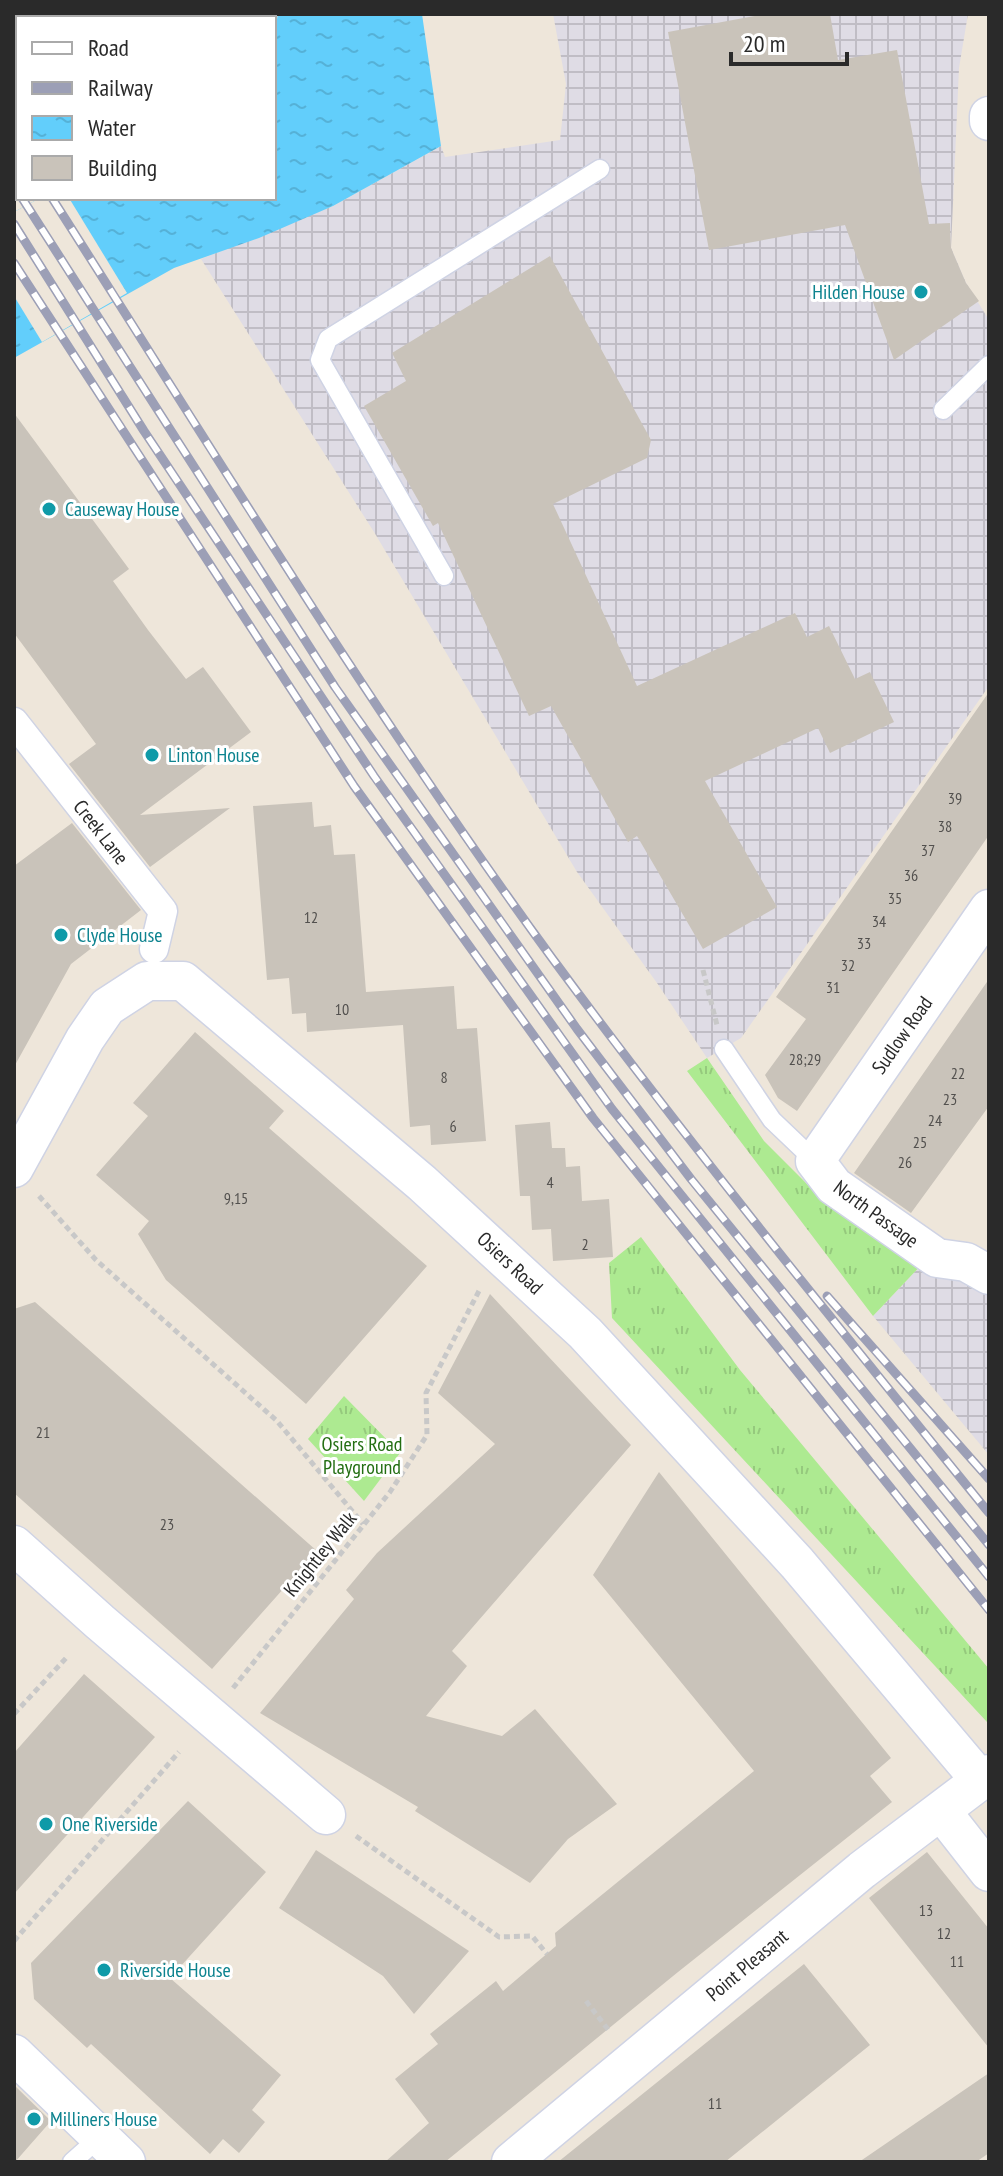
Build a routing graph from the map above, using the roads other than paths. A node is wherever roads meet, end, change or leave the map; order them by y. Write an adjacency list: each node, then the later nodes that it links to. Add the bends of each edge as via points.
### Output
1 (600, 169): 4 (lane, via 328,339 320,360)
2 (989, 365): 3 (lane)
3 (943, 410)
4 (444, 576)
5 (14, 722): 7 (street, Creek Lane, via 163,911)
6 (989, 909): 10 (street, Sudlow Road)
7 (154, 949)
8 (724, 1049): 10 (lane, North Passage, via 772,1120)
9 (23, 1160): 13 (street, Osiers Road, via 107,1007 147,981 183,981 500,1253 585,1333)
10 (815, 1161): 11 (street, North Passage, via 834,1186 937,1258 966,1262)
11 (989, 1275)
12 (14, 1545): 15 (street)
13 (985, 1778): 14 (street, Point Pleasant)
14 (942, 1812): 16 (street); 20 (street, Point Pleasant, via 862,1870)
15 (326, 1815)
16 (989, 1872)
17 (14, 2054): 18 (street)
18 (113, 2149): 19 (lane)
19 (72, 2162)
20 (511, 2162)

